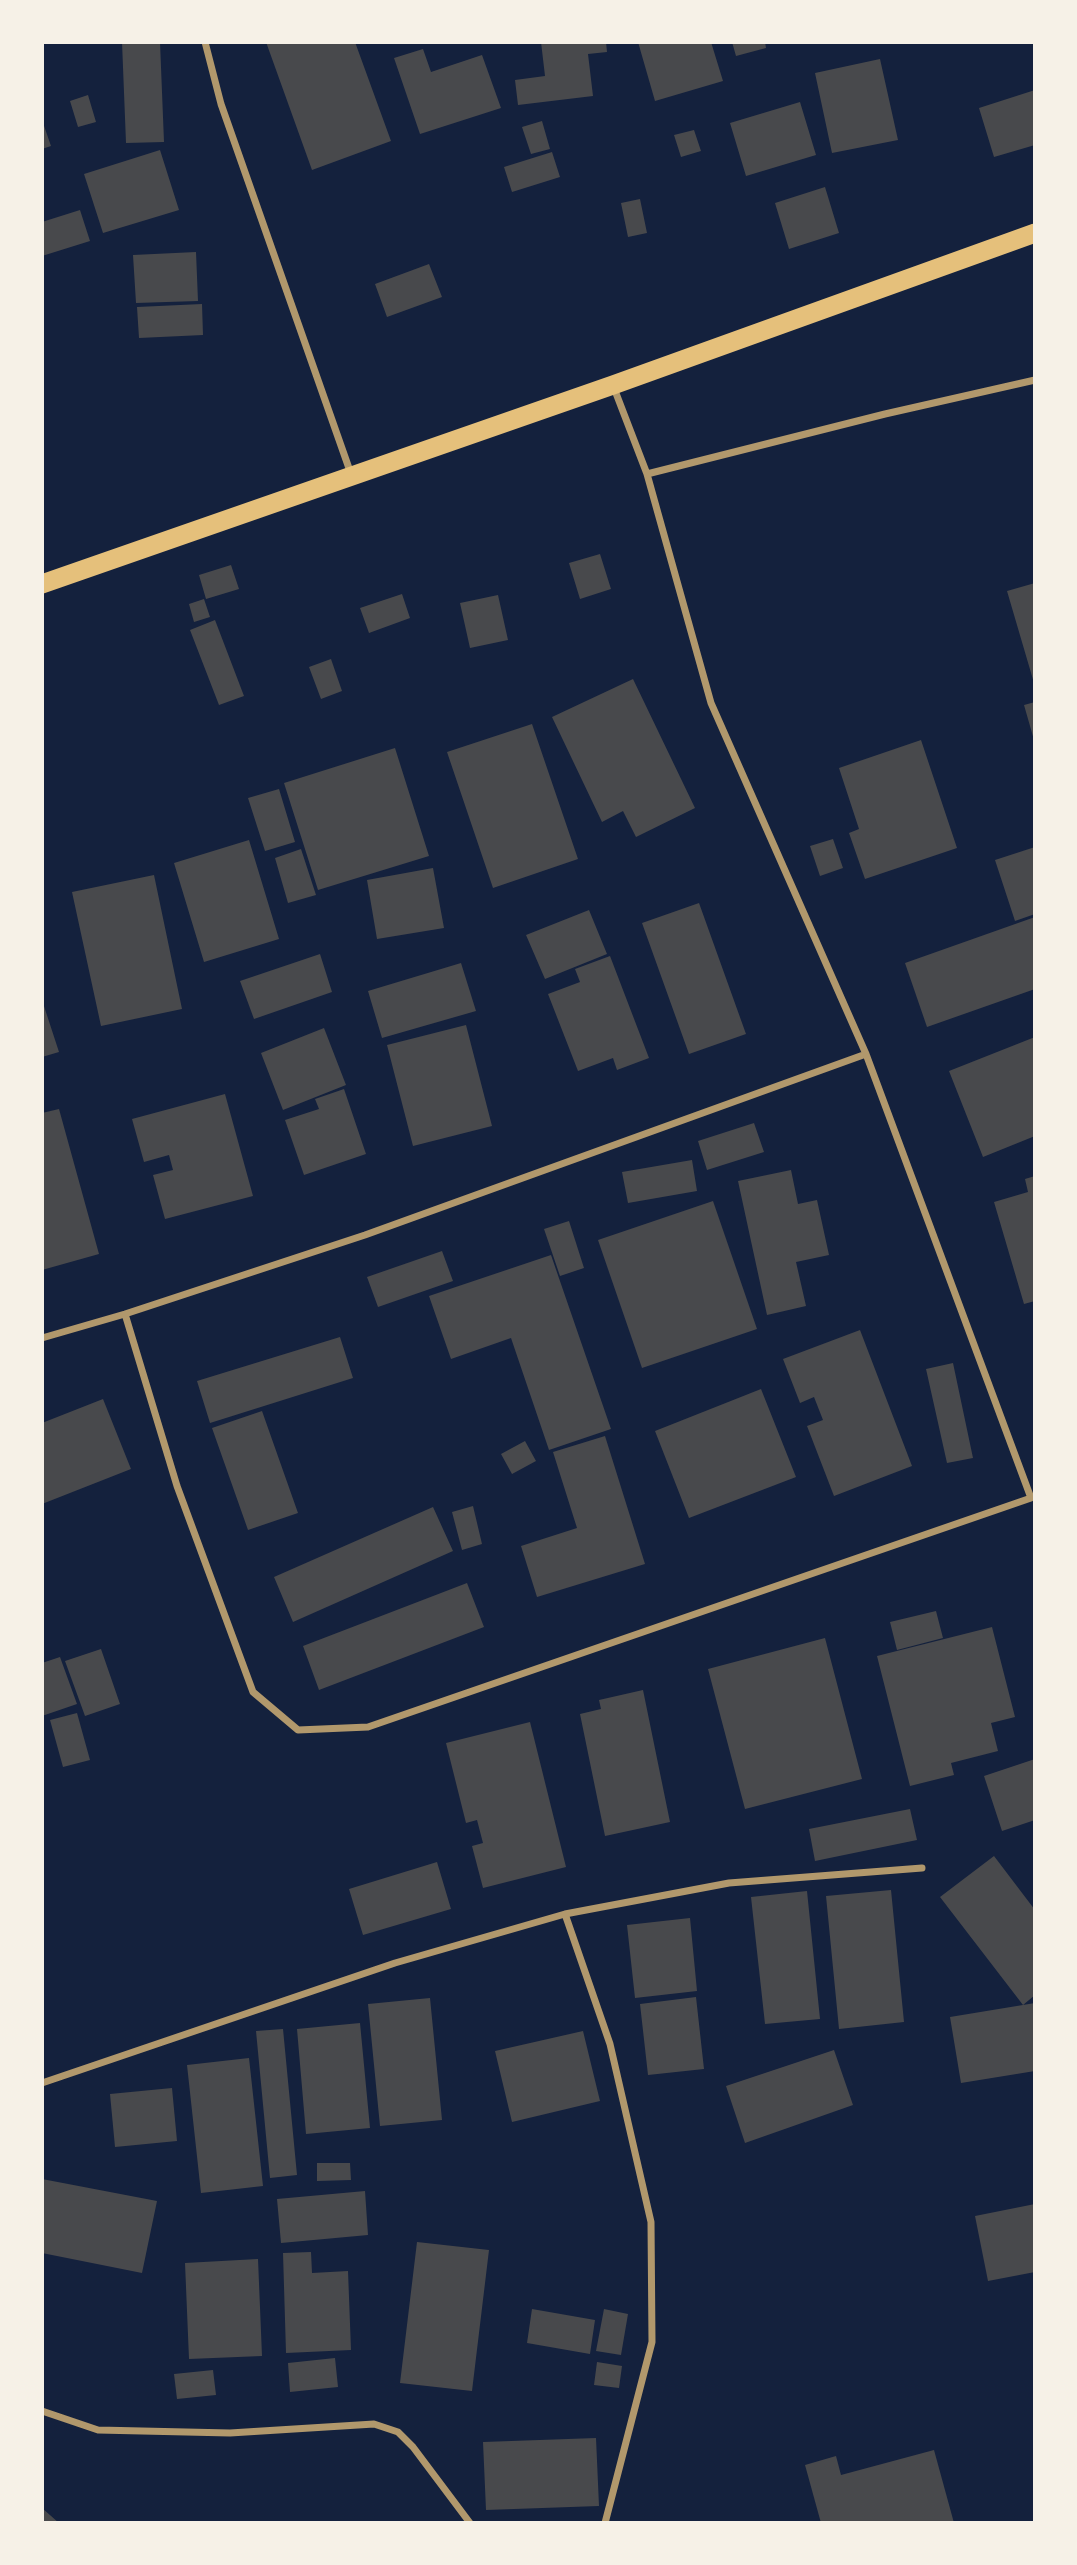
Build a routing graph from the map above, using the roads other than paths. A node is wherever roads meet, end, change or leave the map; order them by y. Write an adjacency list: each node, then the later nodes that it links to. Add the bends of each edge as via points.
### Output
1 (205, 42): 6 (street, via 220,104)
2 (1035, 233): 4 (highway)
3 (1035, 380): 5 (street)
4 (613, 385): 5 (street); 6 (highway)
5 (647, 474): 8 (street, via 711,703)
6 (351, 475): 7 (highway)
7 (42, 584)
8 (866, 1054): 9 (street, via 365,1235); 11 (street)
9 (125, 1314): 10 (street); 11 (street, via 177,1486 253,1692 298,1730 368,1727)
10 (42, 1338)
11 (1033, 1498)
12 (922, 1868): 13 (street, via 729,1883)
13 (565, 1914): 14 (street, via 395,1963); 17 (street, via 610,2044 651,2222 653,2342)
14 (42, 2083)
15 (42, 2411): 16 (street, via 98,2430 230,2433 374,2424 398,2432 413,2447)
16 (470, 2523)
17 (605, 2523)

